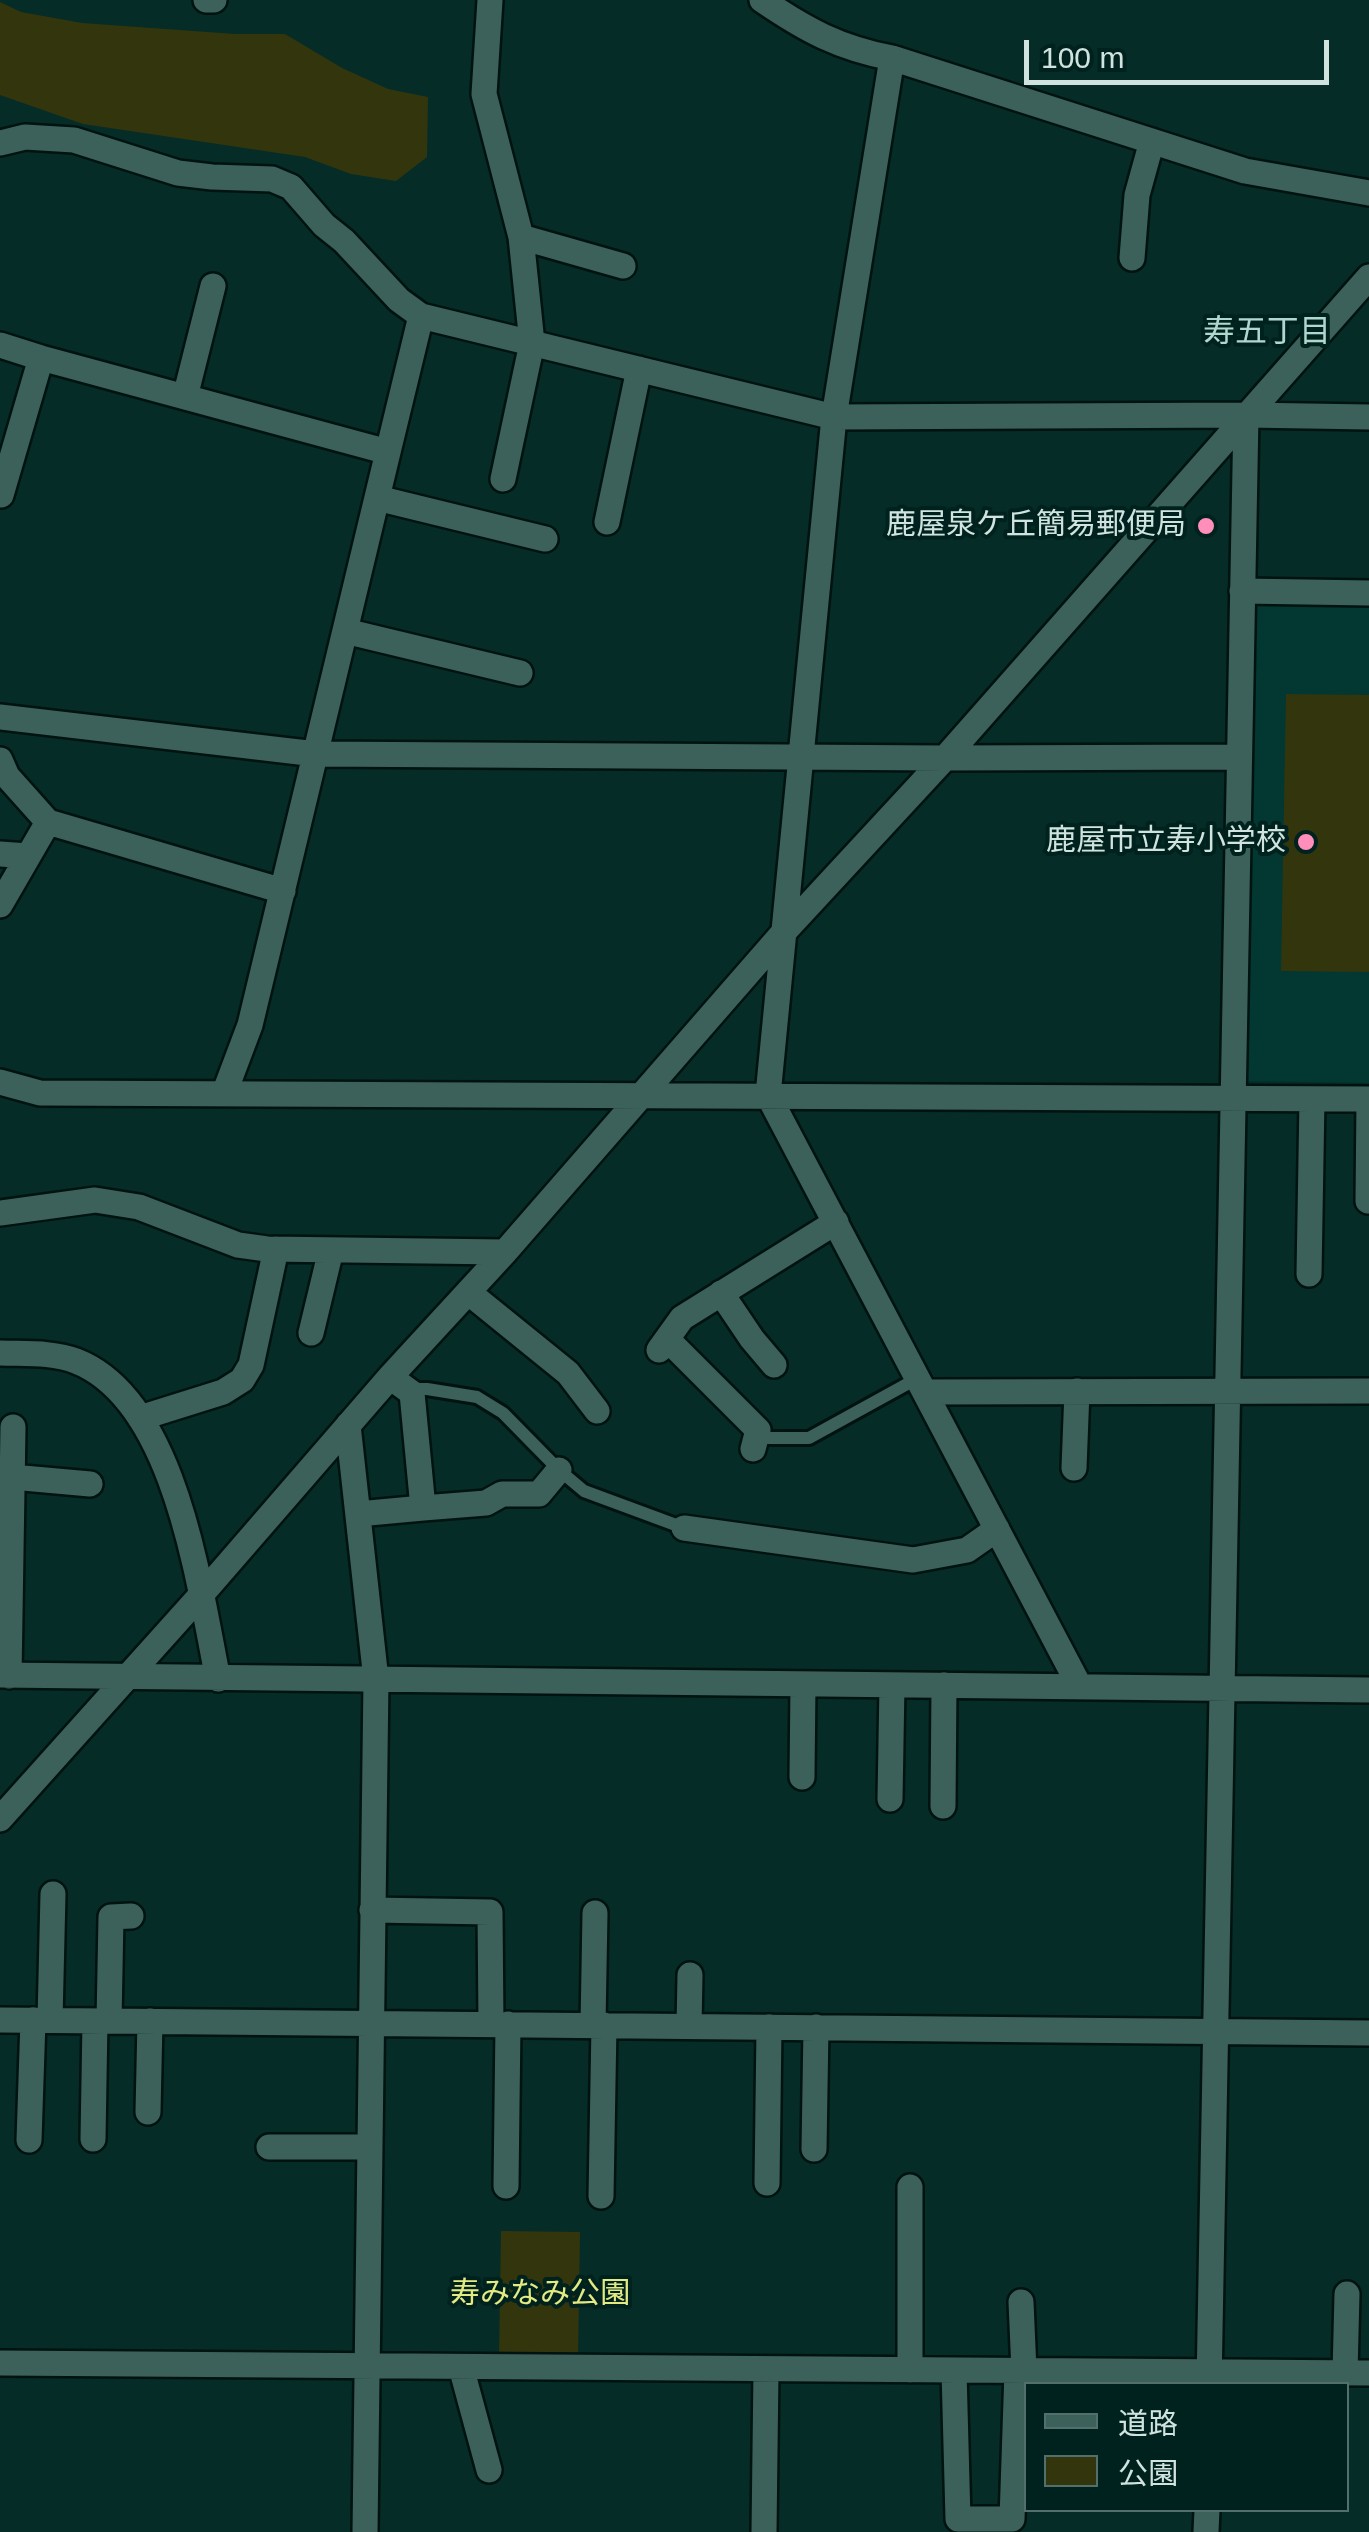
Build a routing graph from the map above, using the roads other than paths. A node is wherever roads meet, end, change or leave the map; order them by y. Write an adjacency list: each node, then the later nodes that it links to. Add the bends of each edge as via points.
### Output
1 (206, 0): 2 (street)
2 (214, 0)
3 (490, 0): 9 (street, via 484,94)
4 (762, 0): 5 (street, via 856,52)
5 (892, 58): 7 (street); 21 (street)
6 (0, 142): 14 (street, via 74,140 178,173 272,179 291,187)
7 (1152, 142): 8 (street, via 1246,171); 10 (street)
8 (1369, 193)
9 (521, 237): 11 (street); 15 (street)
10 (1132, 258)
11 (623, 266)
12 (1369, 277): 20 (street)
13 (214, 286): 19 (street)
14 (421, 316): 15 (street); 23 (street)
15 (532, 343): 18 (street); 24 (street)
16 (0, 345): 17 (street)
17 (41, 358): 19 (street); 25 (street)
18 (639, 369): 21 (street); 27 (street)
19 (185, 397): 23 (street)
20 (1246, 415): 21 (street); 22 (street); 29 (street); 36 (street)
21 (834, 417): 35 (street)
22 (1369, 417)
23 (388, 452): 26 (street)
24 (503, 478)
25 (1, 495)
26 (377, 498): 28 (street); 31 (street)
27 (607, 522)
28 (545, 539)
29 (1242, 591): 30 (street); 37 (street)
30 (1369, 593)
31 (345, 631): 32 (street); 34 (street)
32 (520, 674)
33 (0, 717): 34 (street)
34 (316, 754): 35 (street); 42 (street)
35 (802, 756): 36 (street); 44 (street)
36 (946, 758): 37 (street); 44 (street)
37 (1239, 758): 50 (street)
38 (0, 760): 39 (street)
39 (48, 822): 41 (street); 42 (street)
40 (0, 854): 41 (street)
41 (28, 856): 43 (street)
42 (283, 890): 46 (street, via 250,1024)
43 (0, 905)
44 (783, 933): 47 (street); 48 (street)
45 (0, 1082): 46 (street, via 40,1092)
46 (224, 1094): 48 (street)
47 (768, 1095): 48 (street); 50 (street); 53 (street)
48 (639, 1097): 56 (street)
49 (1312, 1099): 50 (street); 51 (street, via 1369,1099); 57 (street)
50 (1234, 1100): 65 (street)
51 (1368, 1201)
52 (0, 1212): 54 (street, via 95,1200 139,1207 238,1245)
53 (836, 1222): 59 (street); 64 (street)
54 (276, 1249): 55 (street); 69 (street, via 242,1380)
55 (330, 1250): 56 (street); 60 (street)
56 (505, 1252): 58 (street)
57 (1309, 1274)
58 (468, 1292): 63 (street); 68 (street, via 568,1374)
59 (722, 1293): 62 (street); 72 (street, via 682,1318 663,1344 758,1430)
60 (311, 1333)
61 (0, 1353): 69 (street, via 74,1360 104,1376)
62 (774, 1366)
63 (398, 1384): 70 (street); 74 (lane, via 477,1397 503,1413); 77 (street, via 412,1394)
64 (921, 1385): 66 (street); 72 (lane, via 808,1438); 80 (street)
65 (1228, 1390): 66 (street); 67 (street); 90 (street)
66 (1078, 1391): 73 (street)
67 (1369, 1392)
68 (598, 1411)
69 (140, 1418): 81 (street, via 175,1489)
70 (348, 1426): 78 (street); 81 (street)
71 (13, 1427): 75 (street)
72 (754, 1443)
73 (1074, 1468)
74 (559, 1470): 77 (street, via 539,1494); 79 (lane, via 584,1491)
75 (12, 1477): 76 (street); 82 (street)
76 (90, 1484)
77 (424, 1508): 78 (street)
78 (358, 1514): 85 (street)
79 (684, 1528): 80 (street, via 913,1560 967,1550)
80 (997, 1529): 89 (street)
81 (201, 1595): 83 (street); 84 (street)
82 (5, 1675): 83 (street)
83 (126, 1678): 84 (street); 95 (street)
84 (218, 1678): 85 (street)
85 (376, 1680): 86 (street); 97 (street)
86 (803, 1684): 87 (street); 92 (street)
87 (892, 1685): 88 (street); 93 (street)
88 (944, 1686): 89 (street); 94 (street)
89 (1080, 1687): 90 (street)
90 (1221, 1688): 91 (street); 111 (street)
91 (1369, 1690)
92 (802, 1777)
93 (890, 1799)
94 (943, 1806)
95 (0, 1819)
96 (53, 1894): 102 (street)
97 (372, 1910): 105 (street); 106 (street, via 490,1912)
98 (595, 1913): 107 (street)
99 (131, 1916): 103 (street, via 111,1917)
100 (690, 1975): 108 (street)
101 (0, 2020): 102 (street)
102 (41, 2020): 103 (street); 115 (street)
103 (102, 2020): 104 (street); 114 (street)
104 (150, 2021): 105 (street); 113 (street)
105 (370, 2022): 106 (street); 117 (street)
106 (500, 2024): 107 (street); 120 (street)
107 (598, 2025): 108 (street); 122 (street)
108 (690, 2026): 109 (street)
109 (770, 2027): 110 (street); 119 (street)
110 (816, 2027): 111 (street); 118 (street)
111 (1215, 2031): 112 (street); 133 (street)
112 (1369, 2032)
113 (148, 2112)
114 (93, 2139)
115 (29, 2140)
116 (269, 2147): 117 (street)
117 (369, 2147): 126 (street)
118 (814, 2149)
119 (767, 2183)
120 (506, 2186)
121 (910, 2186): 129 (street)
122 (601, 2196)
123 (1347, 2294): 132 (street)
124 (1021, 2302): 131 (street)
125 (0, 2363): 126 (street)
126 (367, 2366): 127 (street); 135 (street)
127 (461, 2367): 128 (street); 134 (street)
128 (766, 2370): 129 (street); 136 (street)
129 (910, 2370): 130 (street)
130 (954, 2371): 131 (street); 131 (street, via 958,2520 1012,2519)
131 (1020, 2371): 133 (street)
132 (1357, 2373): 133 (street)
133 (1209, 2378)
134 (489, 2470)
135 (365, 2532)
136 (764, 2532)

